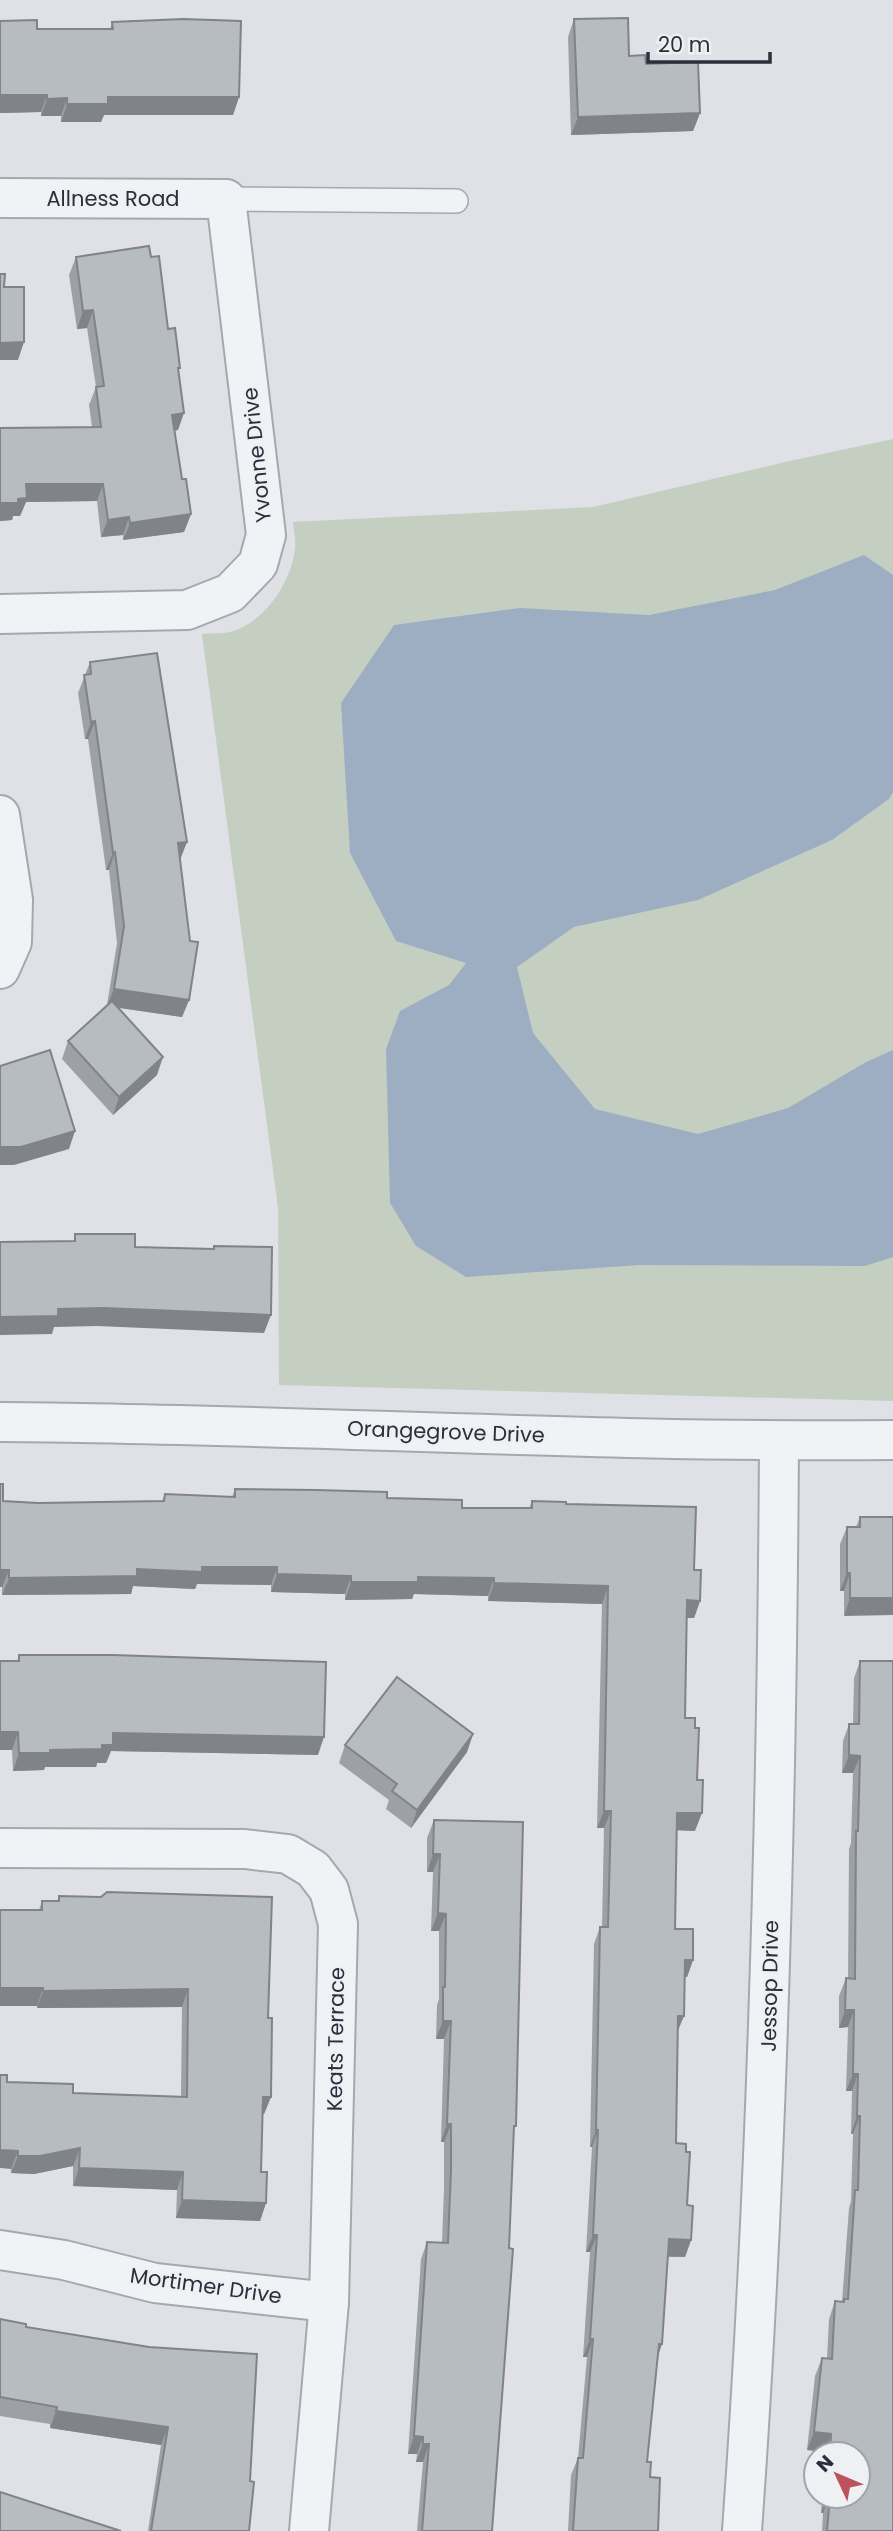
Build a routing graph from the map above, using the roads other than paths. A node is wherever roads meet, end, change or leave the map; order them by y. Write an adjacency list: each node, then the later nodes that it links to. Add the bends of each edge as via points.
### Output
1 (0, 198): 2 (street, Allness Road)
2 (226, 199): 3 (lane); 4 (street, Yvonne Drive, via 264,506 266,535 258,564 230,593 187,610)
3 (456, 201)
4 (0, 614)
5 (0, 816): 6 (street, via 13,900 12,942)
6 (0, 969)
7 (0, 1422): 9 (street, Orangegrove Drive)
8 (893, 1440): 9 (street, Orangegrove Drive)
9 (779, 1441): 14 (street, Jessop Drive, via 771,1980)
10 (0, 1848): 12 (street, Keats Terrace, via 245,1849 288,1854 313,1869 329,1890 338,1924)
11 (0, 2250): 12 (street, Mortimer Drive, via 64,2260 155,2283)
12 (329, 2302): 13 (street, Keats Terrace)
13 (309, 2531)
14 (742, 2531)

